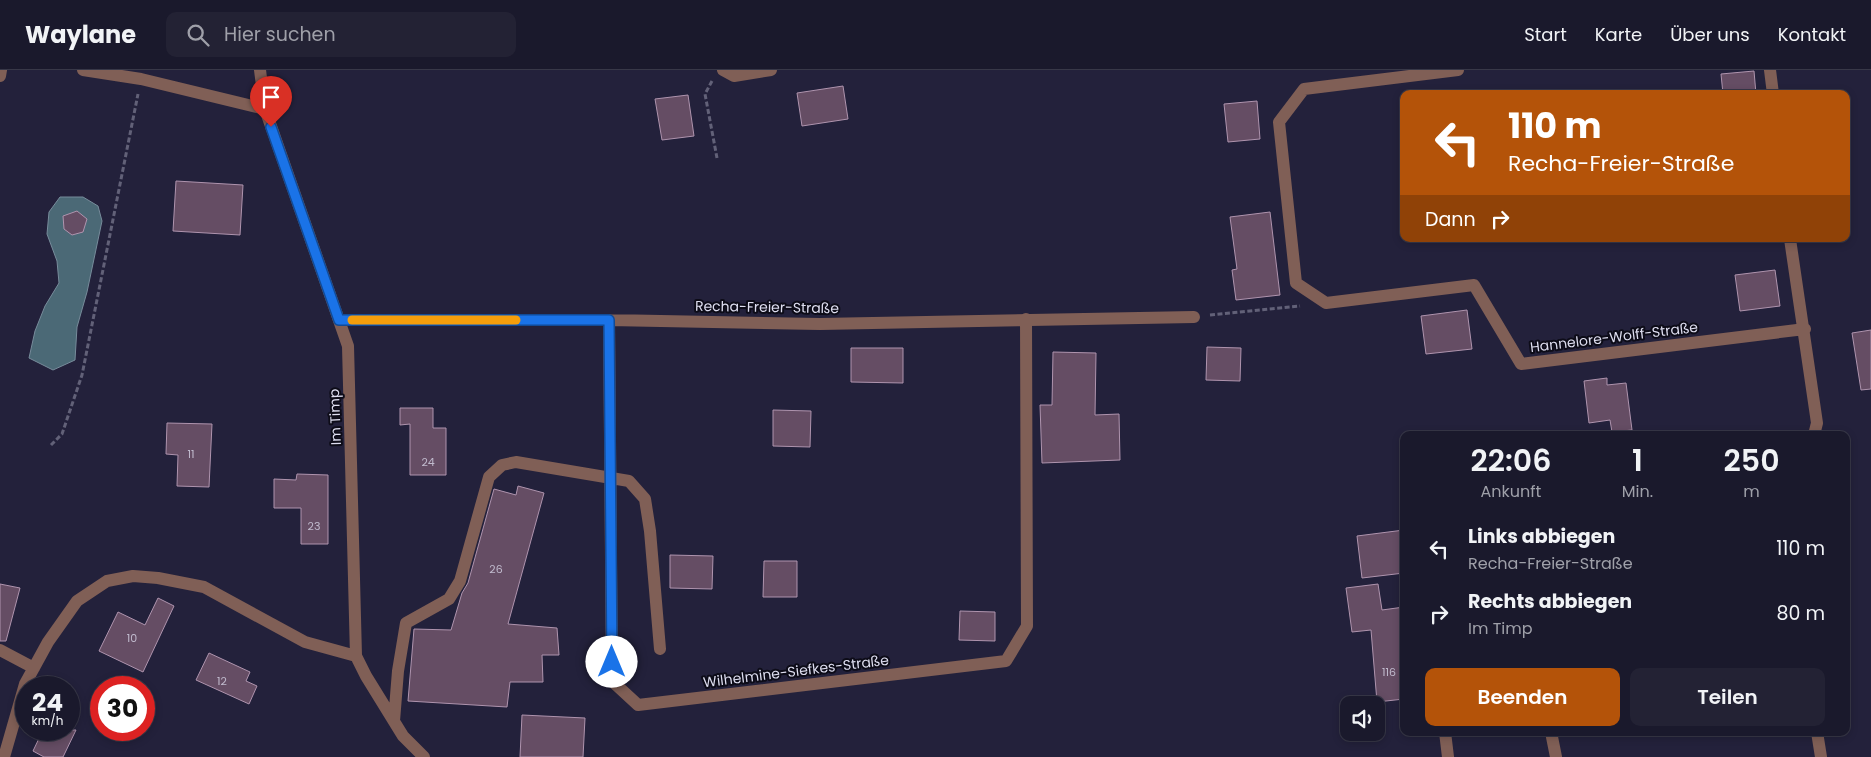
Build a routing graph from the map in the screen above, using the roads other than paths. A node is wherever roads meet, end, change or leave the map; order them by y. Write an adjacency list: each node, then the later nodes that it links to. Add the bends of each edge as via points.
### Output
1 (1, 70): 8 (street)
2 (83, 70): 10 (street, via 141,79)
3 (260, 70): 10 (street, Im Timp)
4 (771, 70): 7 (street, via 734,76)
5 (1458, 70): 16 (street, Hannelore-Wolff-Straße, via 1304,89 1279,122 1296,284 1326,303 1474,286 1521,364)
6 (1770, 70): 9 (street)
7 (718, 74)
8 (0, 76)
9 (1772, 90)
10 (264, 109): 14 (street, Im Timp)
11 (1790, 242): 16 (street)
12 (1194, 317): 13 (street, Recha-Freier-Straße)
13 (1026, 319): 15 (street, Recha-Freier-Straße, via 820,324); 18 (street, Wilhelmine-Siefkes-Straße, via 1027,626 1006,661 638,705 612,681)
14 (339, 320): 15 (street, Recha-Freier-Straße); 21 (street, Im Timp, via 348,346)
15 (609, 320): 18 (street, Wilhelmine-Siefkes-Straße)
16 (1805, 329): 17 (street, via 1817,423)
17 (1815, 431)
18 (610, 478): 19 (street, via 629,481 646,499); 23 (street, via 516,462 502,465 489,477 460,581 449,599 406,623)
19 (660, 649)
20 (0, 650): 22 (street)
21 (356, 656): 22 (street, via 305,642 204,587 134,576 106,581 77,601); 23 (street, Im Timp)
22 (34, 668): 27 (street, via 24,684)
23 (394, 721): 28 (street, Im Timp, via 403,736)
24 (1445, 736): 29 (street)
25 (1552, 736): 30 (street)
26 (1818, 736): 31 (street)
27 (4, 757)
28 (424, 757)
29 (1448, 757)
30 (1556, 757)
31 (1821, 757)

